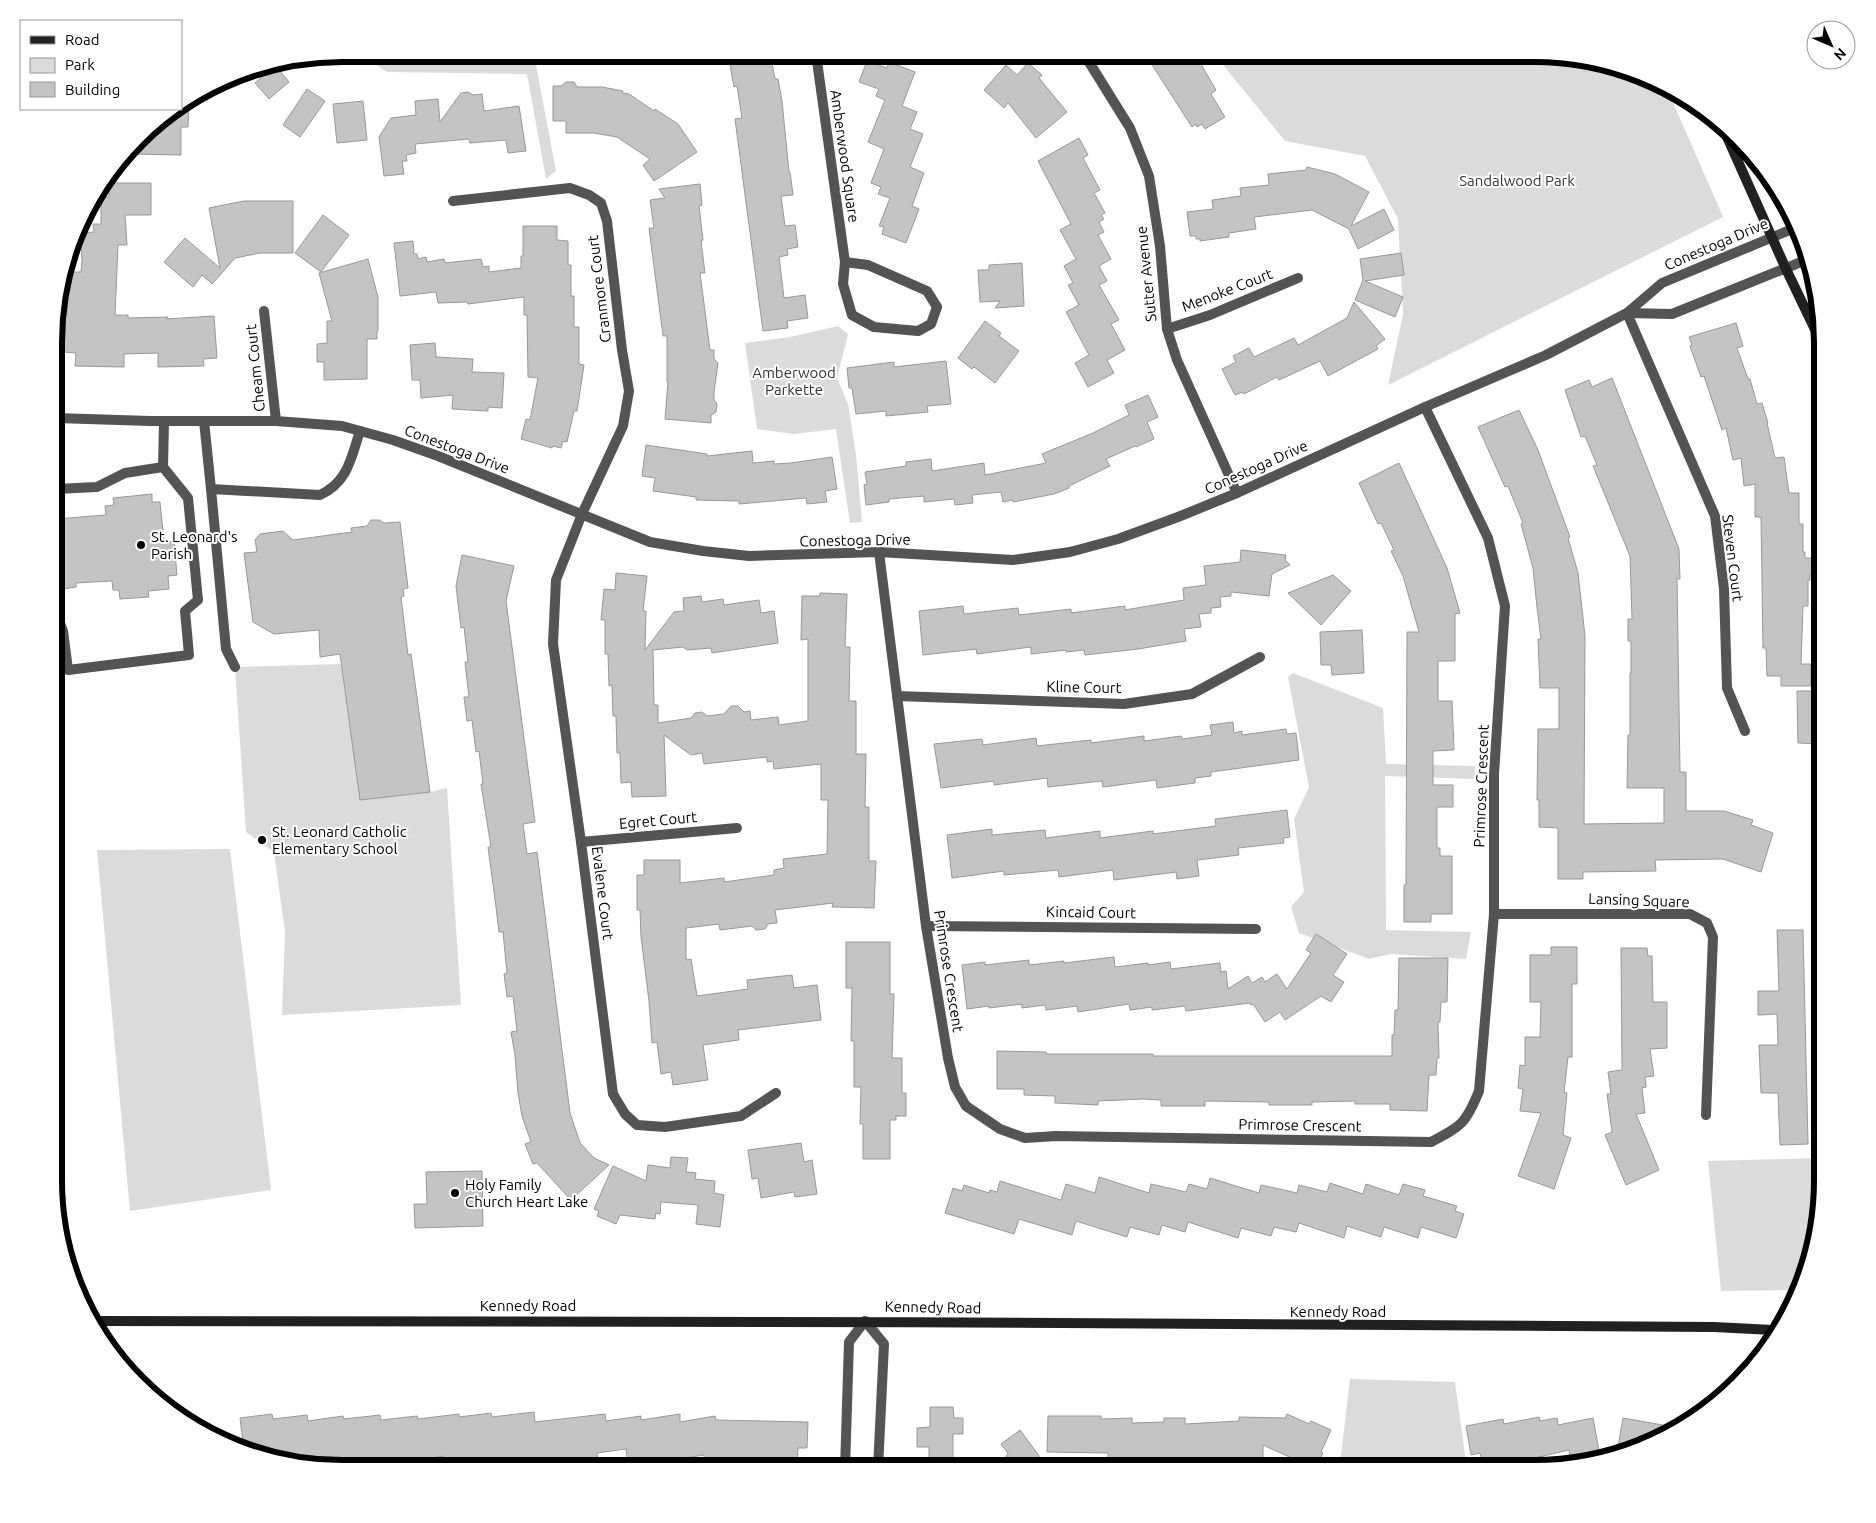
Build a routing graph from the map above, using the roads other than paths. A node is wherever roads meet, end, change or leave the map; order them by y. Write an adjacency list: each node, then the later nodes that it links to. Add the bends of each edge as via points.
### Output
1 (817, 63): 7 (street, Amberwood Square)
2 (1090, 63): 14 (street, Sutter Avenue, via 1130,128 1149,176 1160,246)
3 (1729, 141): 6 (main road)
4 (452, 201): 25 (street, Cranmore Court, via 570,188 601,203 607,222 629,391 622,426)
5 (1790, 229): 6 (street, Conestoga Drive)
6 (1771, 237): 9 (main road); 12 (street, Conestoga Drive, via 1662,283)
7 (846, 262): 7 (street, Amberwood Square, via 843,284 852,315 874,327 918,331 931,324 938,307 927,290 868,265)
8 (1802, 262): 9 (street, Conestoga Drive)
9 (1786, 268): 12 (street, Conestoga Drive, via 1672,314); 13 (main road)
10 (1298, 278): 14 (street, Menoke Court, via 1210,315)
11 (264, 311): 19 (street, Cheam Court)
12 (1627, 313): 15 (street, Conestoga Drive, via 1546,355); 31 (street, Steven Court, via 1715,516 1724,589 1727,688)
13 (1813, 325)
14 (1167, 329): 24 (street, Sutter Avenue, via 1186,382)
15 (1426, 407): 24 (street, Conestoga Drive); 34 (street, Primrose Crescent, via 1488,538 1505,606 1494,774)
16 (63, 418): 17 (street, Conestoga Drive)
17 (164, 421): 18 (street, Conestoga Drive); 21 (street)
18 (204, 421): 19 (street, Conestoga Drive); 23 (street)
19 (276, 421): 20 (street, Conestoga Drive, via 342,426)
20 (360, 431): 23 (street, via 345,473 330,490 320,495); 25 (street, Conestoga Drive, via 438,456)
21 (163, 467): 22 (street, via 125,473 97,487); 27 (street, via 188,498 198,600 185,611 189,655 68,670)
22 (63, 489)
23 (211, 489): 29 (street, via 226,649)
24 (1237, 493): 26 (street, Conestoga Drive, via 1135,532 1070,552 1013,560)
25 (582, 514): 26 (street, Conestoga Drive, via 650,542 703,551 749,556); 33 (street, Evalene Court, via 556,580 553,644)
26 (879, 552): 30 (street, Primrose Crescent)
27 (63, 631)
28 (1260, 657): 30 (street, Kline Court, via 1192,694 1124,704)
29 (235, 667)
30 (897, 696): 35 (street, Primrose Crescent)
31 (1745, 731)
32 (737, 828): 33 (street, Egret Court)
33 (581, 842): 37 (street, Evalene Court, via 613,1094 625,1114 638,1125 665,1127 741,1116)
34 (1494, 914): 35 (street, Primrose Crescent, via 1480,1091 1458,1128 1431,1142 1025,1138 1000,1129 966,1106 955,1087); 38 (street, Lansing Square, via 1690,914 1707,923 1713,937)
35 (926, 926): 36 (street, Kincaid Court)
36 (1256, 929)
37 (776, 1093)
38 (1706, 1115)
39 (100, 1321): 40 (main road, Kennedy Road)
40 (865, 1321): 41 (main road, Kennedy Road); 42 (street, via 849,1342); 43 (street, via 884,1344)
41 (1770, 1330)
42 (845, 1460)
43 (878, 1460)

